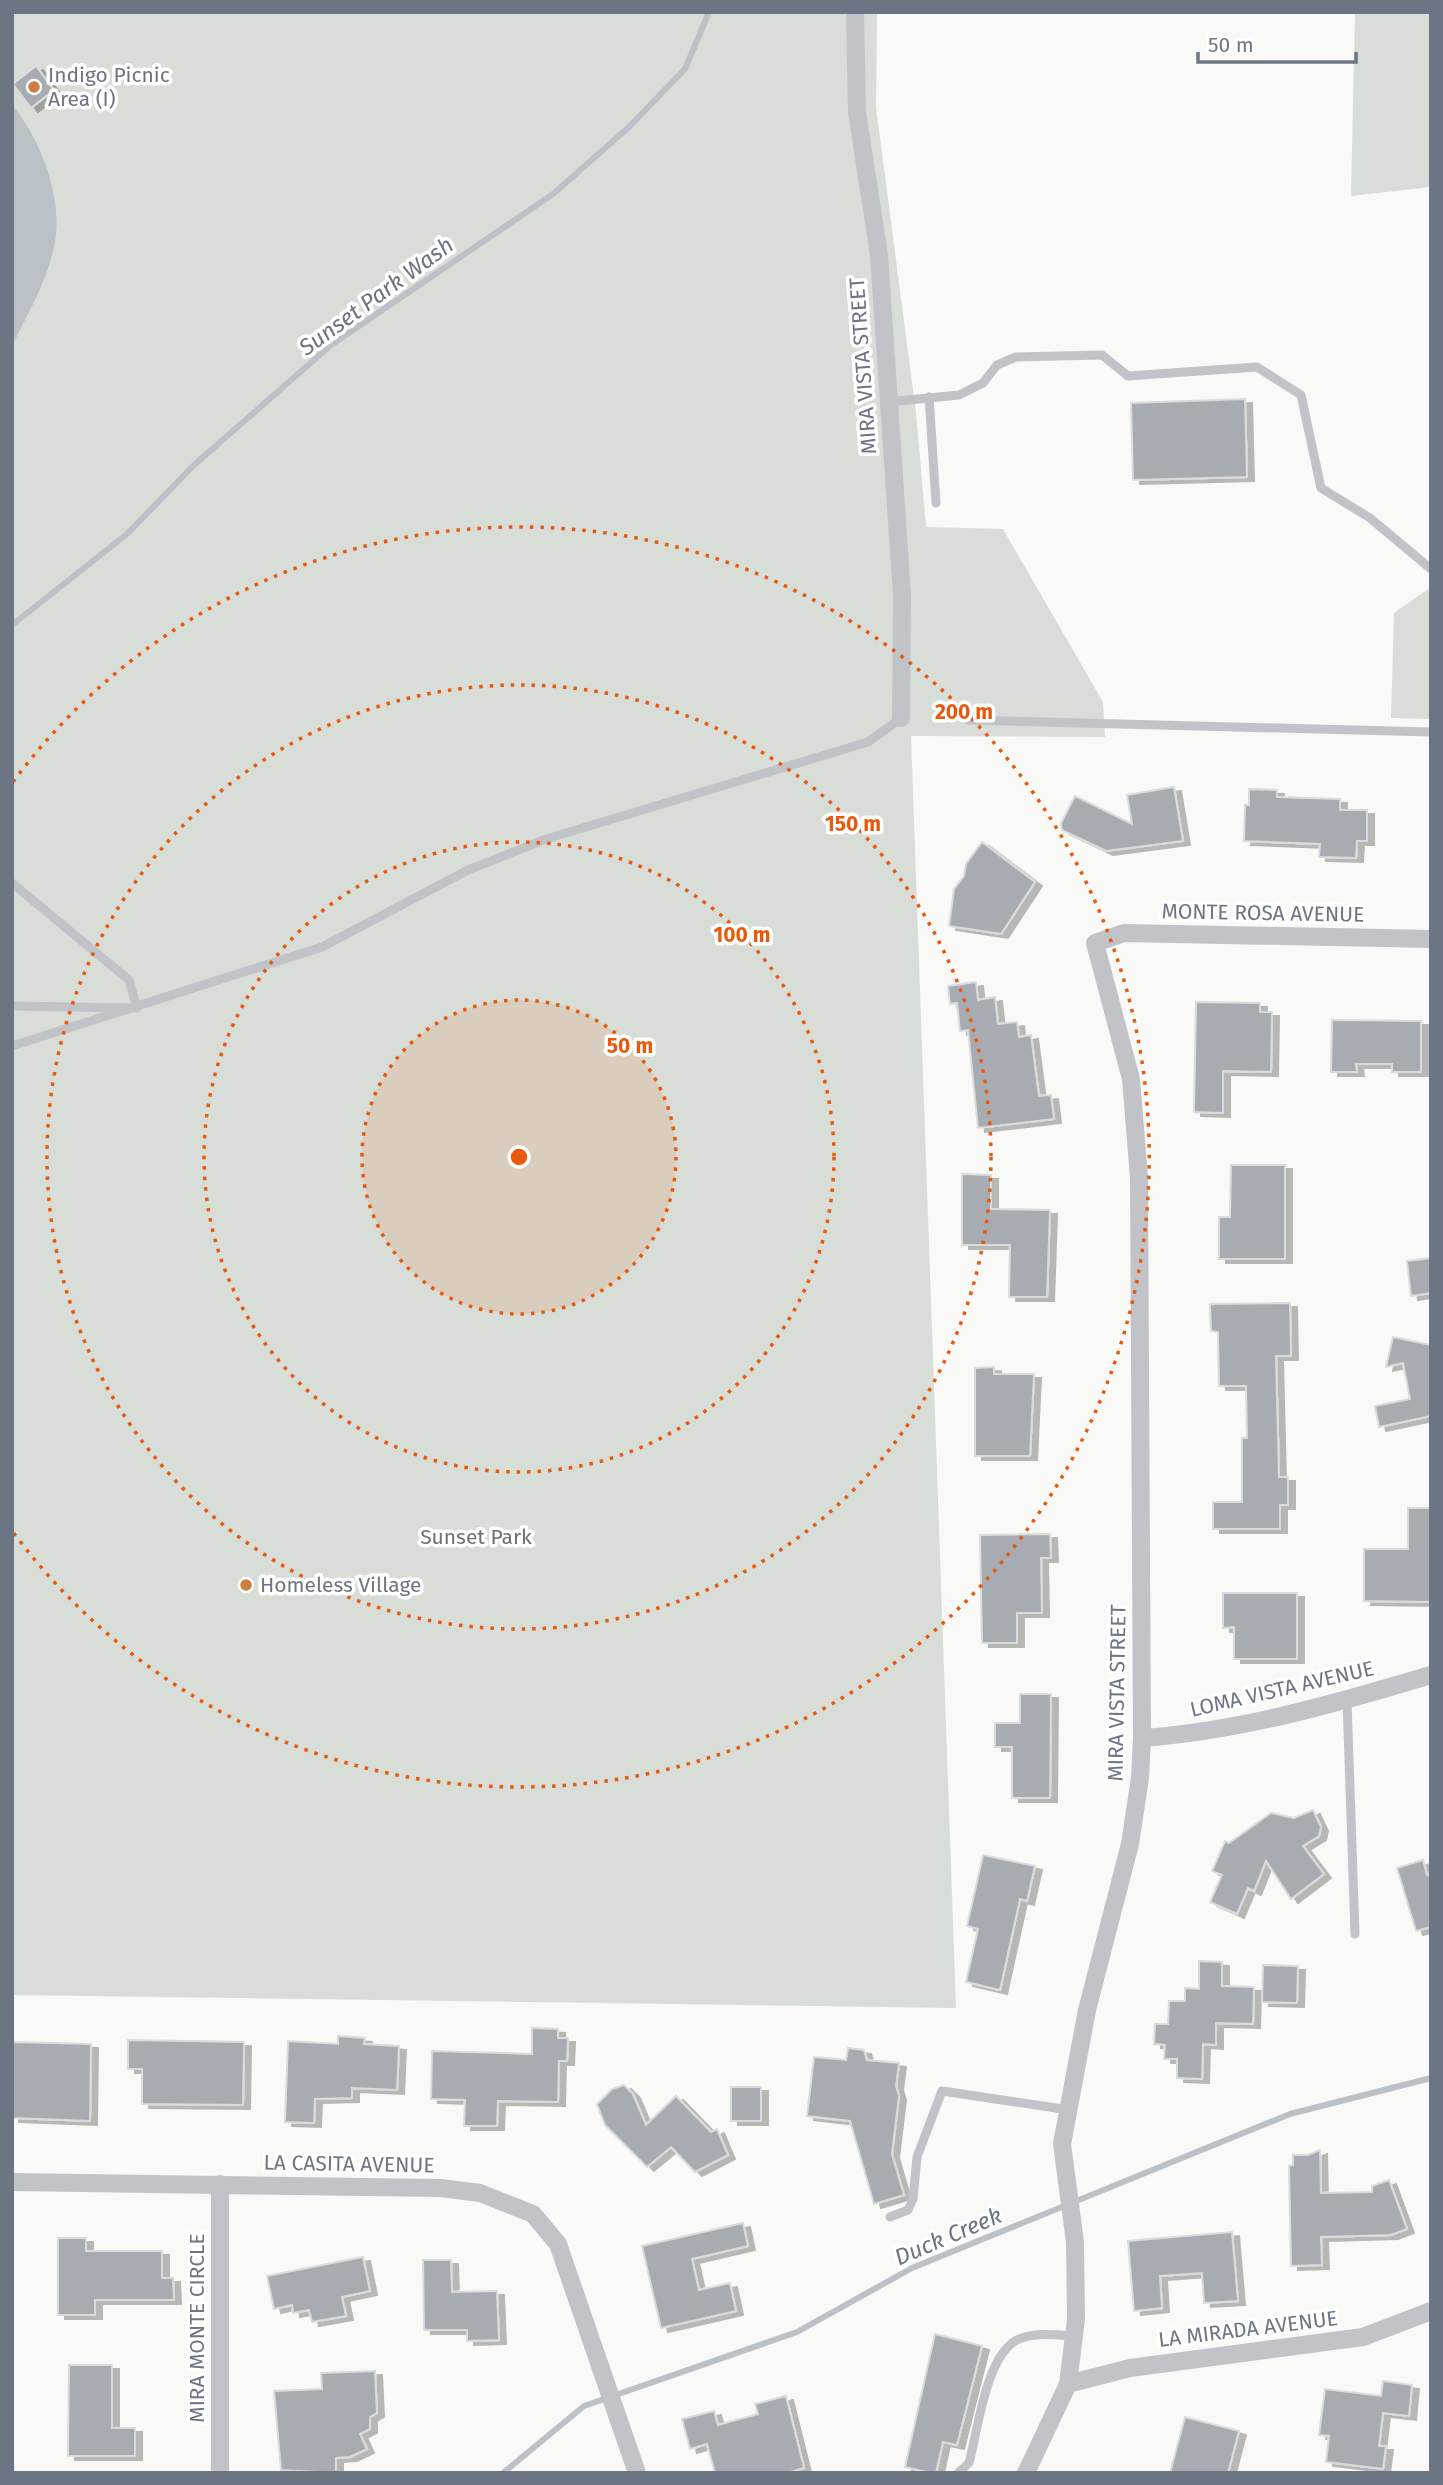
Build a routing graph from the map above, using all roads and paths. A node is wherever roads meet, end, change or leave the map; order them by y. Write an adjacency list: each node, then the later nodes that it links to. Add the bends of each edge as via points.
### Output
1 (855, 12): 3 (street, MIRA VISTA STREET, via 857,112 878,255)
2 (929, 397): 3 (lane); 4 (lane); 5 (lane, via 959,395 983,383 997,365 1016,357 1101,355 1128,376 1256,367 1301,396 1321,488 1370,518)
3 (888, 402): 6 (street, MIRA VISTA STREET, via 902,595)
4 (936, 503)
5 (1431, 569)
6 (901, 718): 13 (lane, via 867,741 546,839 468,870 322,947)
7 (967, 720): 8 (lane)
8 (1431, 732)
9 (12, 883): 13 (lane, via 129,980)
10 (1431, 939): 11 (street, MONTE ROSA AVENUE, via 1124,933)
11 (1095, 943): 17 (street, MIRA VISTA STREET, via 1131,1079 1139,1178)
12 (12, 1006): 13 (lane)
13 (137, 1008): 14 (lane)
14 (12, 1046)
15 (1431, 1675): 16 (street, LOMA VISTA AVENUE)
16 (1347, 1700): 17 (street, LOMA VISTA AVENUE, via 1178,1736); 18 (lane)
17 (1142, 1738): 19 (street, MIRA VISTA STREET, via 1130,1844 1087,2010)
18 (1355, 1934)
19 (1069, 2110): 22 (lane, via 942,2091 917,2157 913,2199 908,2210); 24 (street, MIRA VISTA STREET, via 1062,2144 1074,2242)
20 (12, 2182): 21 (street, LA CASITA AVENUE)
21 (220, 2184): 26 (street, MIRA MONTE CIRCLE); 27 (street, LA CASITA AVENUE, via 441,2188 480,2193 533,2214 558,2244)
22 (890, 2217)
23 (1431, 2311): 25 (street, LA MIRADA AVENUE, via 1363,2337 1130,2368)
24 (1074, 2336): 25 (street, MIRA VISTA STREET); 28 (lane, via 1043,2334 1021,2338 1006,2347 995,2362 969,2463)
25 (1068, 2384): 29 (street, MIRA VISTA STREET)
26 (220, 2473)
27 (637, 2473)
28 (958, 2473)
29 (1027, 2473)

